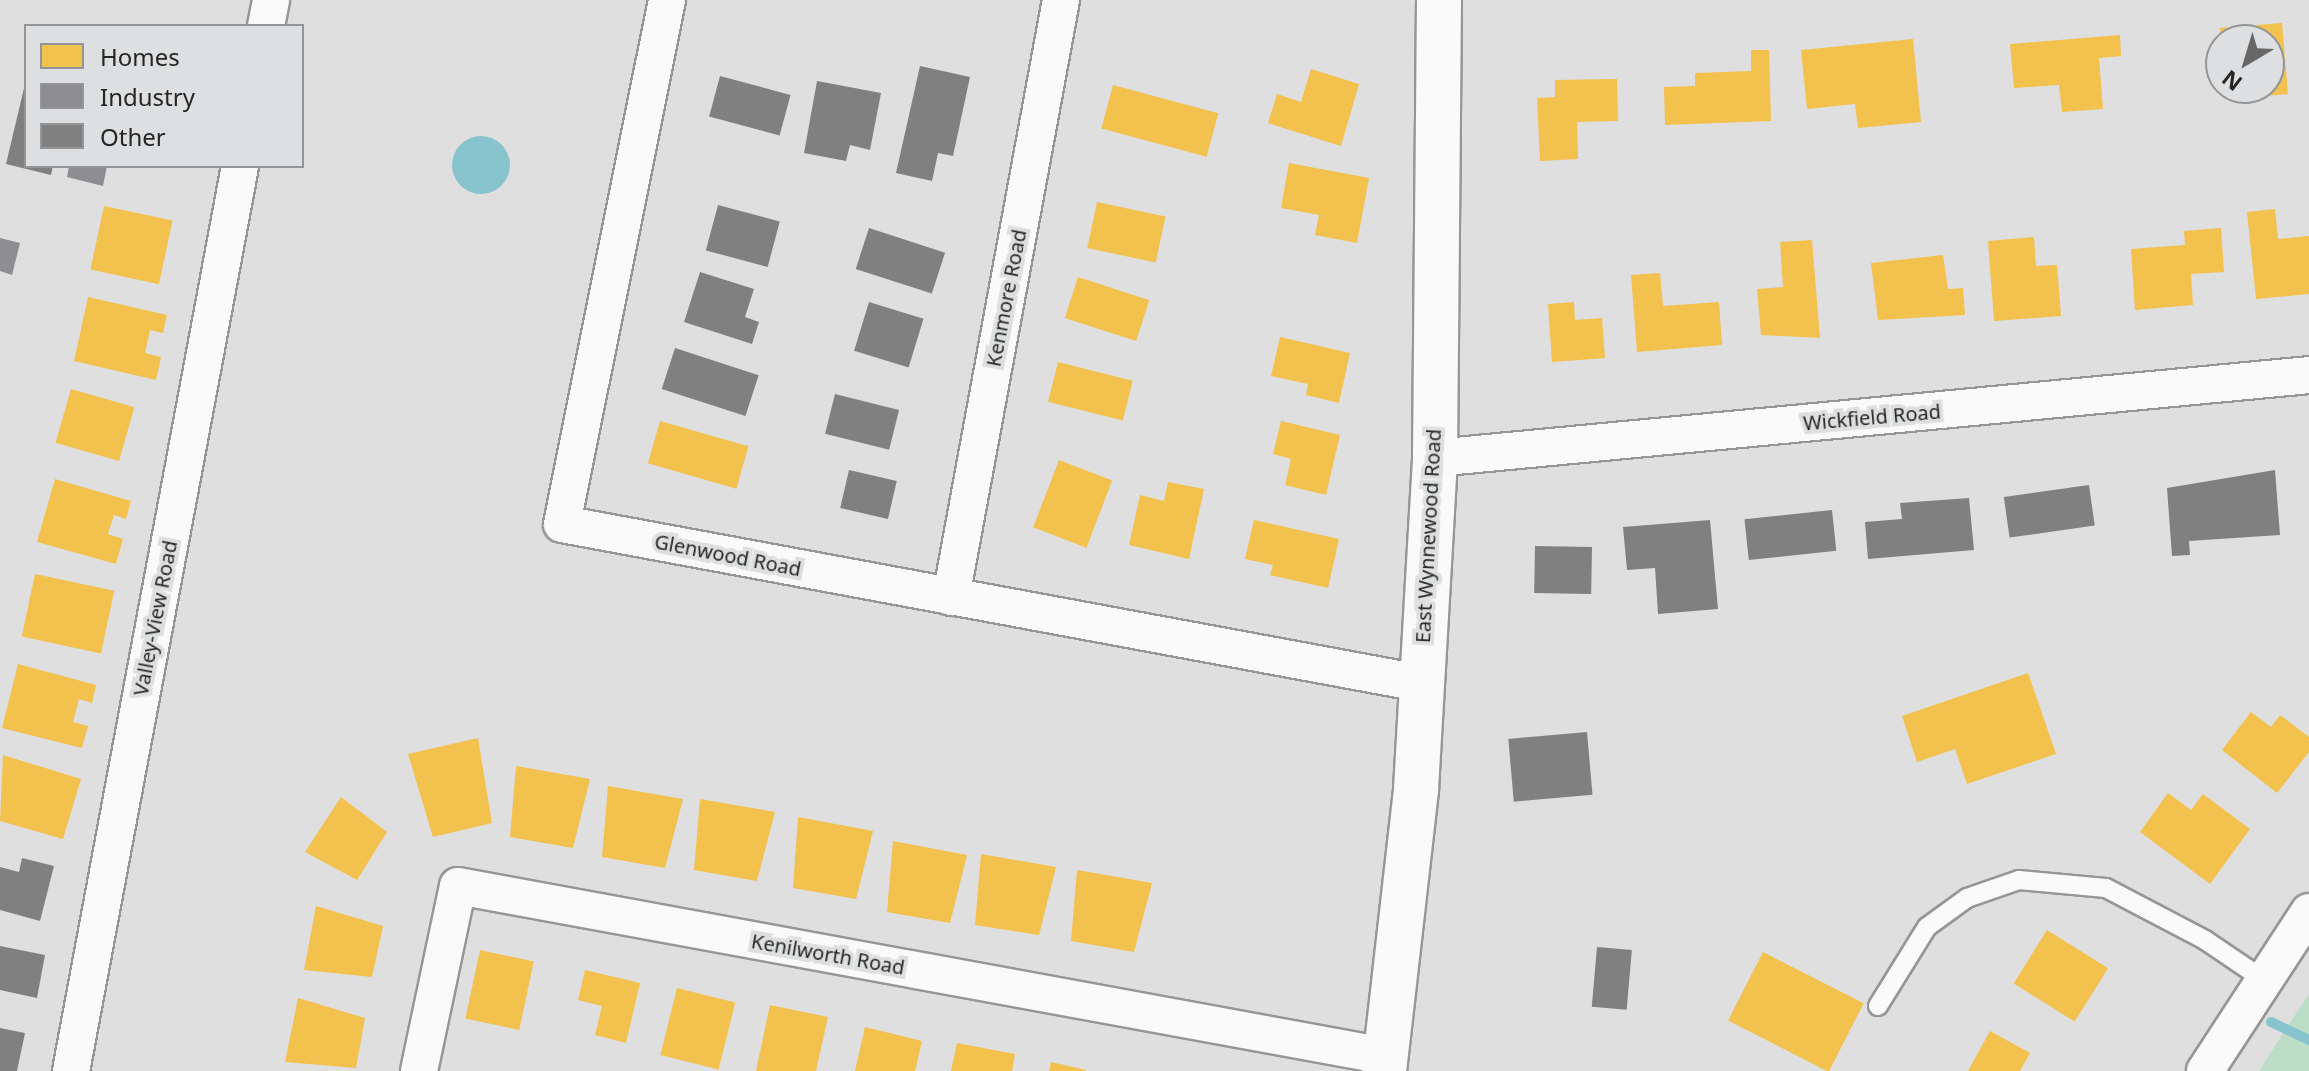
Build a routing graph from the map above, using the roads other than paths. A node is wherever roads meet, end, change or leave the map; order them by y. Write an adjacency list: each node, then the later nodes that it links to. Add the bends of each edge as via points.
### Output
1 (271, 0): 5 (street)
2 (667, 0): 9 (street, Glenwood Road, via 562,524)
3 (1061, 0): 9 (street, Kenmore Road)
4 (1439, 0): 8 (street, East Wynnewood Road)
5 (266, 24)
6 (240, 168): 15 (street, Valley-View Road)
7 (2309, 375): 8 (street, Wickfield Road)
8 (1435, 458): 10 (street, East Wynnewood Road)
9 (951, 597): 10 (street, Glenwood Road)
10 (1420, 683): 14 (street, East Wynnewood Road, via 1416,789)
11 (2309, 912): 12 (street)
12 (2264, 980): 13 (lane, via 2205,940 2106,888 2019,880 1967,898 1927,927); 17 (street)
13 (1878, 1006)
14 (1385, 1063): 16 (street, Kenilworth Road, via 458,886)
15 (71, 1071)
16 (419, 1071)
17 (2205, 1071)

